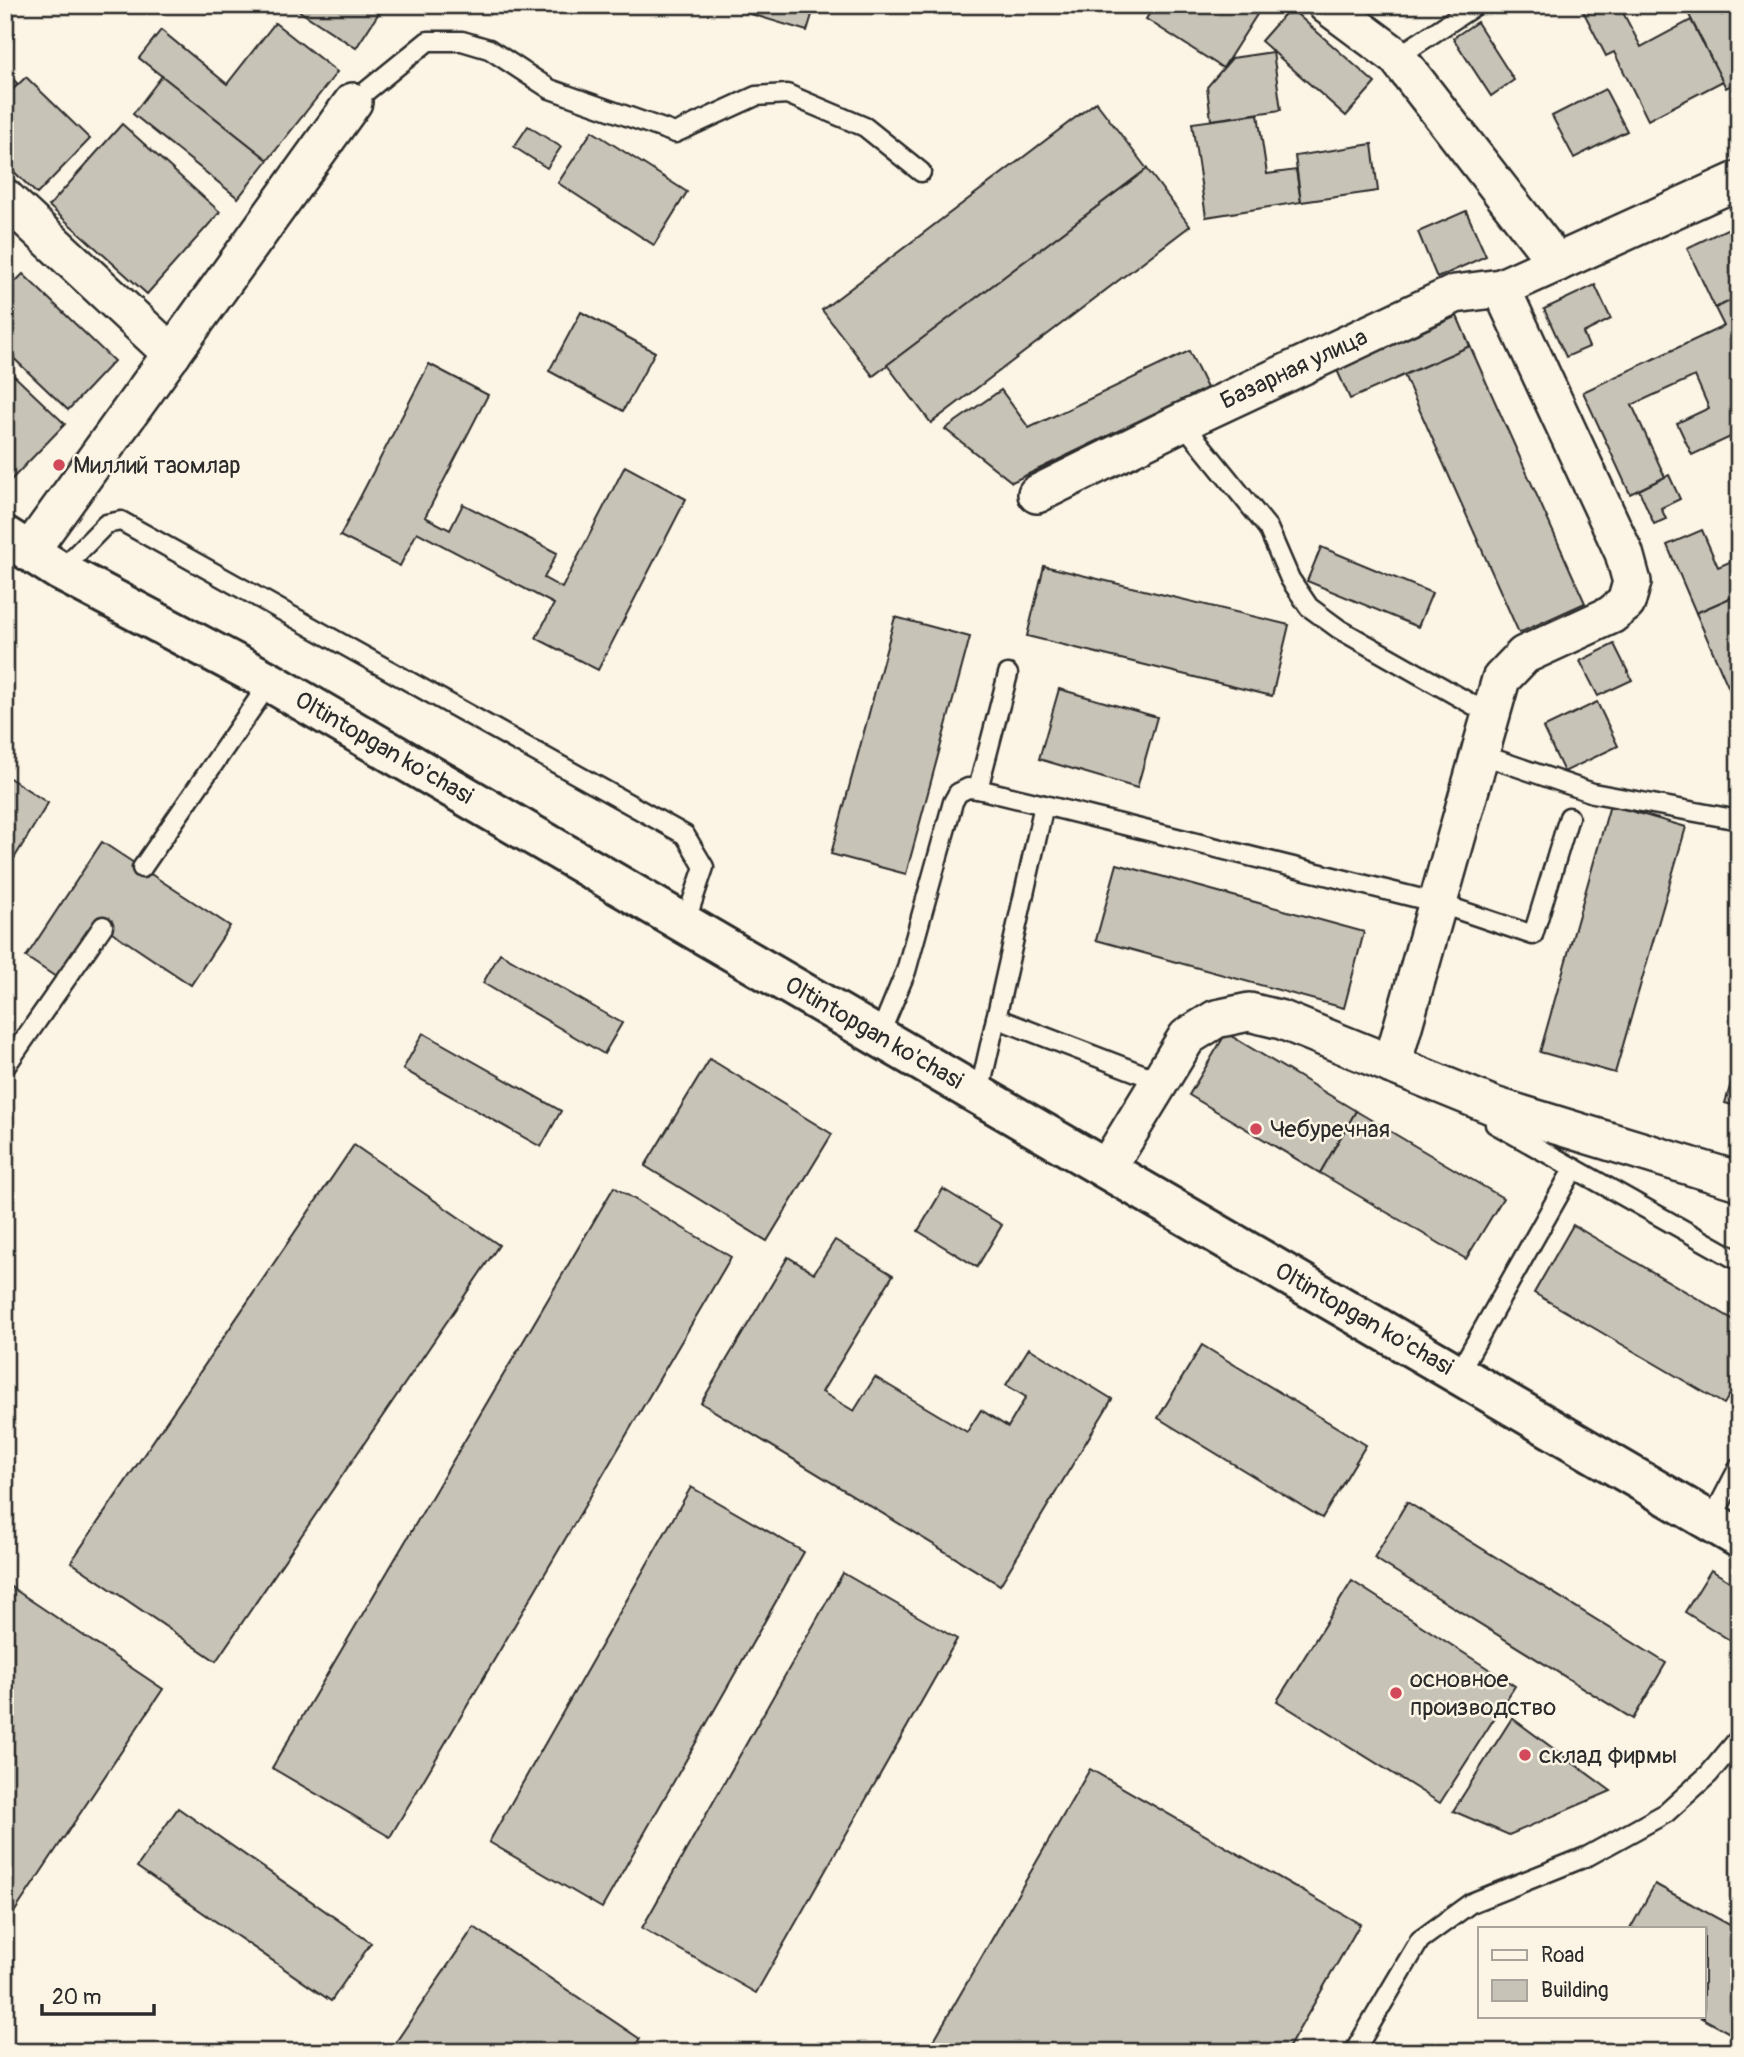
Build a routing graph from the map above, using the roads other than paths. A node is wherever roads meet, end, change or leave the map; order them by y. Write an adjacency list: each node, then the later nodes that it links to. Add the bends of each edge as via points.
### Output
1 (1326, 5): 3 (street)
2 (1476, 5): 3 (lane)
3 (1398, 57): 8 (street)
4 (353, 103): 5 (lane, via 428,41 462,41 489,49 550,89 675,133 756,96 787,94 865,127); 10 (street)
5 (921, 172)
6 (1739, 180): 8 (street, Базарная улица)
7 (5, 198): 10 (street)
8 (1557, 263): 9 (street, Базарная улица)
9 (1501, 288): 11 (street, Базарная улица, via 1455,294); 16 (street, via 1624,553 1632,582 1626,603 1611,615 1524,655 1501,679)
10 (172, 354): 13 (street)
11 (1182, 422): 12 (street, Базарная улица); 16 (lane, via 1268,528 1290,579 1309,607 1339,629)
12 (1037, 494)
13 (32, 553): 15 (street, Oltintopgan ko'chasi); 24 (lane, via 121,521 685,835 704,867)
14 (1008, 674): 18 (lane)
15 (270, 682): 22 (lane); 24 (street, Oltintopgan ko'chasi)
16 (1491, 715): 17 (street)
17 (1480, 754): 21 (lane, via 1593,793); 23 (street)
18 (978, 789): 19 (lane); 27 (lane, via 958,793 953,802 906,971)
19 (1044, 805): 23 (lane); 26 (lane)
20 (1569, 817): 23 (lane, via 1533,935)
21 (1739, 820)
22 (142, 868)
23 (1438, 903): 28 (street)
24 (685, 923): 27 (street, Oltintopgan ko'chasi)
25 (103, 926): 29 (lane)
26 (996, 1018): 30 (lane); 31 (lane)
27 (879, 1036): 31 (street, Oltintopgan ko'chasi)
28 (1392, 1065): 30 (street, via 1282,1020 1249,1012 1216,1019 1187,1037); 32 (street)
29 (5, 1067)
30 (1160, 1081): 33 (street)
31 (979, 1094): 33 (street, Oltintopgan ko'chasi)
32 (1494, 1106): 34 (lane, via 1495,1124); 35 (street)
33 (1107, 1168): 37 (street, Oltintopgan ko'chasi)
34 (1574, 1168): 36 (lane); 37 (lane)
35 (1739, 1181)
36 (1739, 1261)
37 (1458, 1374): 39 (street, Oltintopgan ko'chasi)
38 (1739, 1467): 39 (lane)
39 (1725, 1530)
40 (1739, 1738): 41 (lane, via 1667,1813 1588,1856 1471,1903 1420,1940)
41 (1354, 2052)

